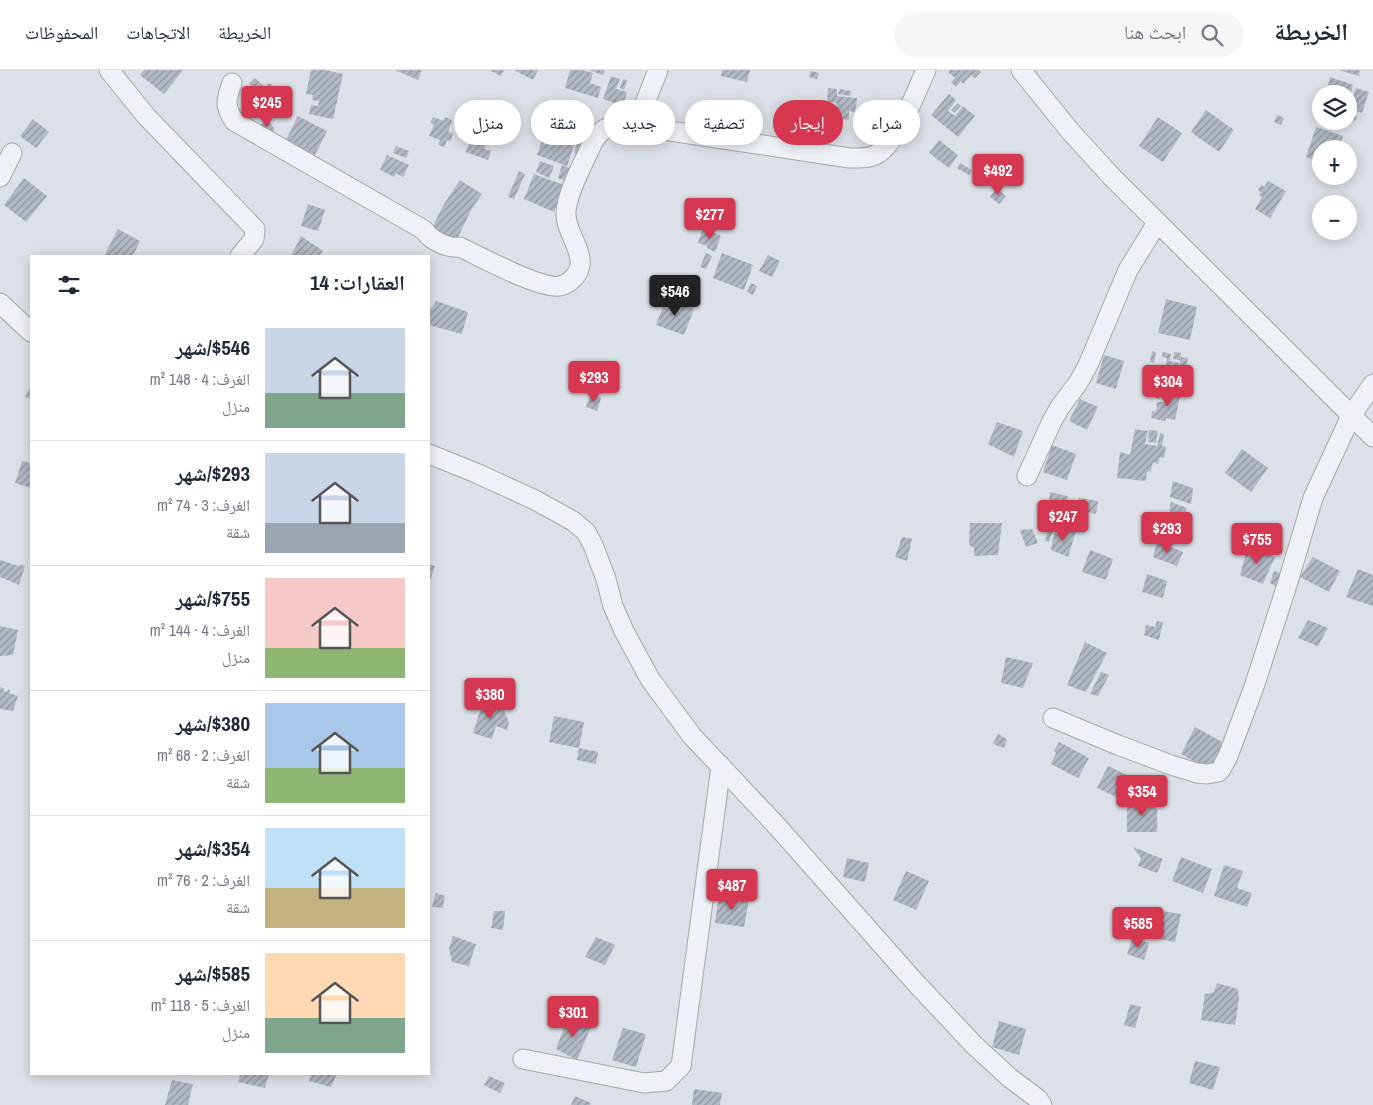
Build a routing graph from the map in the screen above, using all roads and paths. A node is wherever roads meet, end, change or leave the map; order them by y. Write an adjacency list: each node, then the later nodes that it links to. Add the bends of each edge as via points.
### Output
1 (109, 70): 12 (street, via 146,116 255,230 254,239)
2 (658, 70): 6 (street)
3 (926, 70): 8 (street, via 894,136 878,154 871,157 850,158)
4 (1021, 70): 11 (street, via 1070,131)
5 (232, 83): 7 (street, via 226,101 234,121 424,230 428,236 549,286 568,282 578,271 578,252 565,214 567,203 598,134)
6 (646, 100)
7 (604, 129)
8 (675, 132)
9 (12, 153): 10 (street)
10 (0, 177)
11 (1157, 223): 16 (street); 19 (street, via 1128,270 1088,365 1052,421)
12 (241, 255)
13 (0, 303): 14 (street)
14 (30, 331)
15 (1373, 384): 16 (street)
16 (1351, 416): 17 (street); 20 (street, via 1313,498 1254,687 1221,769 1207,774 1197,773)
17 (1373, 437)
18 (430, 454): 21 (street, via 534,500 573,521 586,532 606,579 613,606 650,679 692,736)
19 (1027, 476)
20 (1053, 718)
21 (721, 766): 22 (street, via 681,1066 666,1081 644,1083); 23 (street, via 974,1045)
22 (523, 1059)
23 (1042, 1105)

